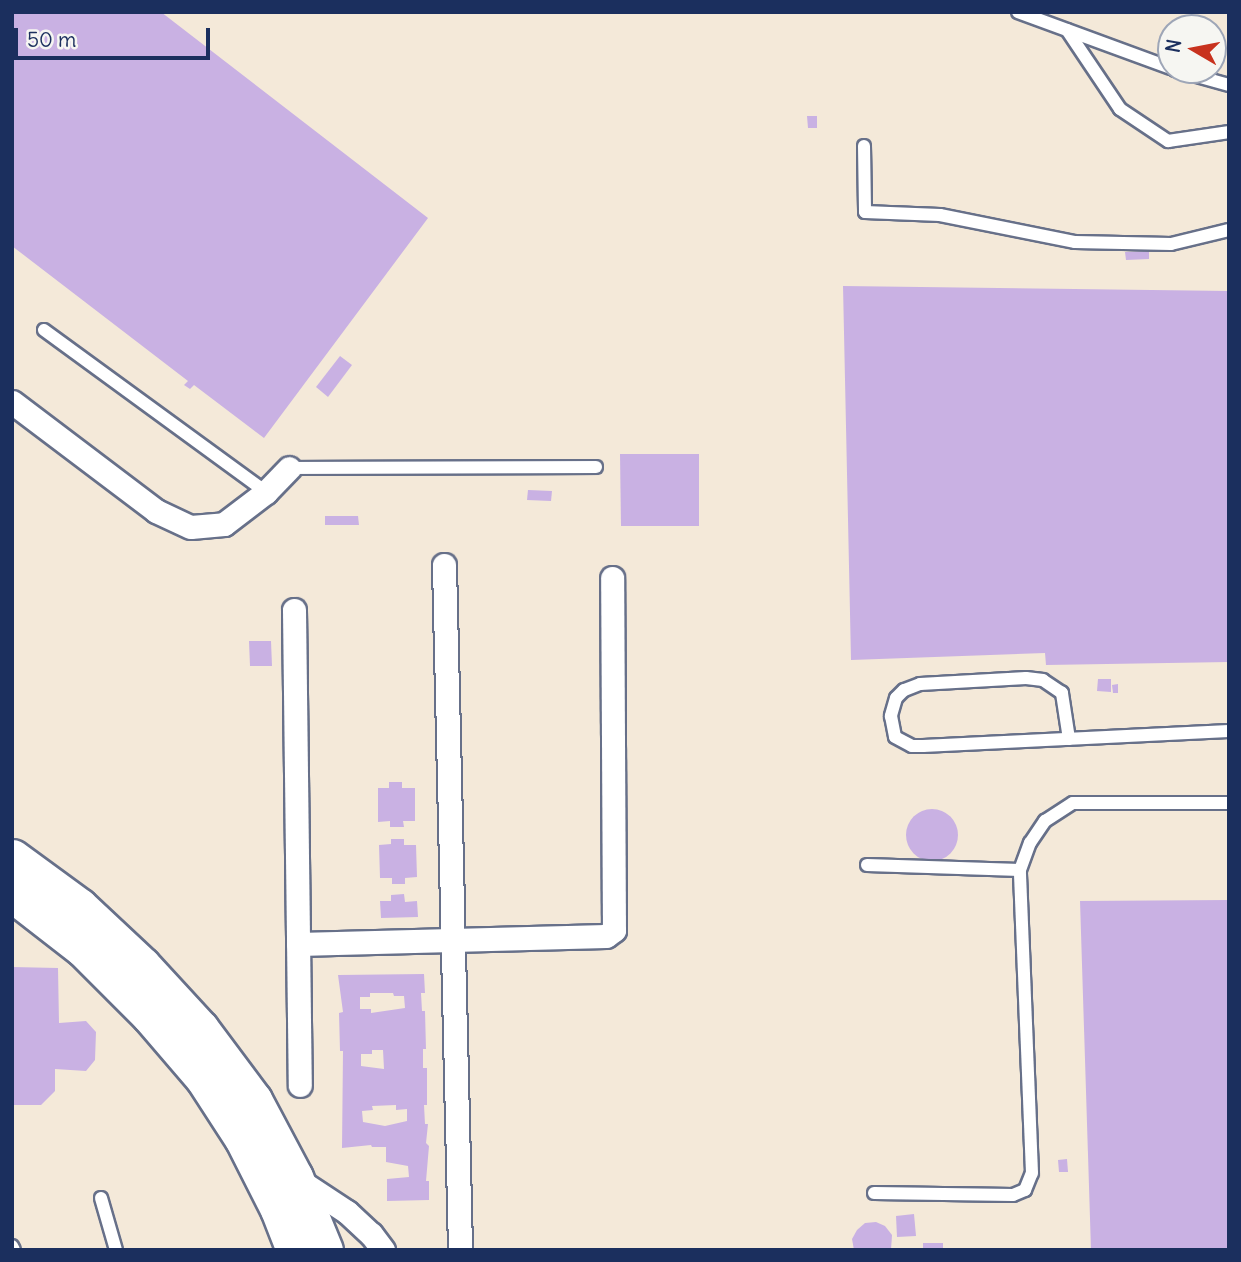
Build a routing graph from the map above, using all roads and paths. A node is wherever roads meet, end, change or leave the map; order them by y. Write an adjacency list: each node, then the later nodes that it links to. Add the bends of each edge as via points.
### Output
1 (1018, 12): 2 (lane)
2 (1067, 30): 3 (lane); 4 (lane, via 1120,109 1168,141)
3 (1157, 63)
4 (1229, 132)
5 (864, 146): 6 (lane, via 865,212 940,215 1075,242 1171,244)
6 (1229, 230)
7 (44, 330): 11 (lane)
8 (12, 402): 11 (street, via 156,511 191,527 224,524)
9 (596, 467): 10 (lane)
10 (289, 468): 11 (street)
11 (266, 492)
12 (444, 565): 22 (street)
13 (612, 578): 22 (street, via 614,930 606,936)
14 (295, 610): 23 (street)
15 (1229, 731): 16 (lane)
16 (1069, 739): 16 (lane, via 912,746 895,737 891,716 904,690 920,684 1043,680 1062,693)
17 (1229, 803): 20 (lane, via 1073,803 1045,821 1030,842)
18 (12, 858): 25 (main road, via 88,916 200,1029 253,1100)
19 (867, 865): 20 (lane)
20 (1020, 870): 26 (lane, via 1031,1173 1026,1190 1013,1195)
21 (12, 893): 29 (main road, via 83,948 204,1078 243,1138)
22 (453, 940): 23 (street); 32 (street)
23 (298, 944): 24 (street)
24 (300, 1085)
25 (294, 1177): 30 (main road); 31 (street, via 347,1212)
26 (874, 1193)
27 (101, 1198): 28 (lane)
28 (116, 1250)
29 (295, 1250)
30 (324, 1250)
31 (383, 1250)
32 (460, 1250)

